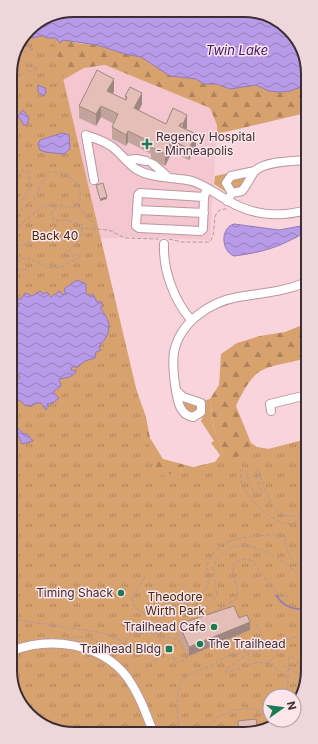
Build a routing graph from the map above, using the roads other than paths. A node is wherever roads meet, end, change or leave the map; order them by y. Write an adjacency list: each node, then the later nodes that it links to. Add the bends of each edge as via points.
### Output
1 (127, 160): 4 (street, via 147,174); 4 (street, via 149,162); 5 (street, via 110,145 86,135)
2 (301, 160): 3 (street, via 274,163)
3 (255, 171): 7 (street, via 242,191); 7 (street, via 231,176 226,183)
4 (168, 177): 6 (street, via 192,181)
5 (94, 180)
6 (207, 188): 8 (street); 9 (street)
7 (232, 193): 9 (street)
8 (204, 197): 10 (street, via 140,193); 12 (street)
9 (228, 201): 11 (street, via 251,211 270,214)
10 (137, 210): 12 (street); 12 (street, via 136,226 139,228 201,231)
11 (301, 211)
12 (204, 213)
13 (164, 244): 15 (street, via 164,259 174,291)
14 (301, 284): 15 (street, via 276,292 226,300)
15 (192, 320): 16 (street, via 179,337 174,353)
16 (176, 390)
17 (301, 396): 18 (street, via 270,404)
18 (271, 411)
19 (17, 650): 20 (street, via 58,644 83,648 103,657 120,670 132,685)
20 (151, 727)

